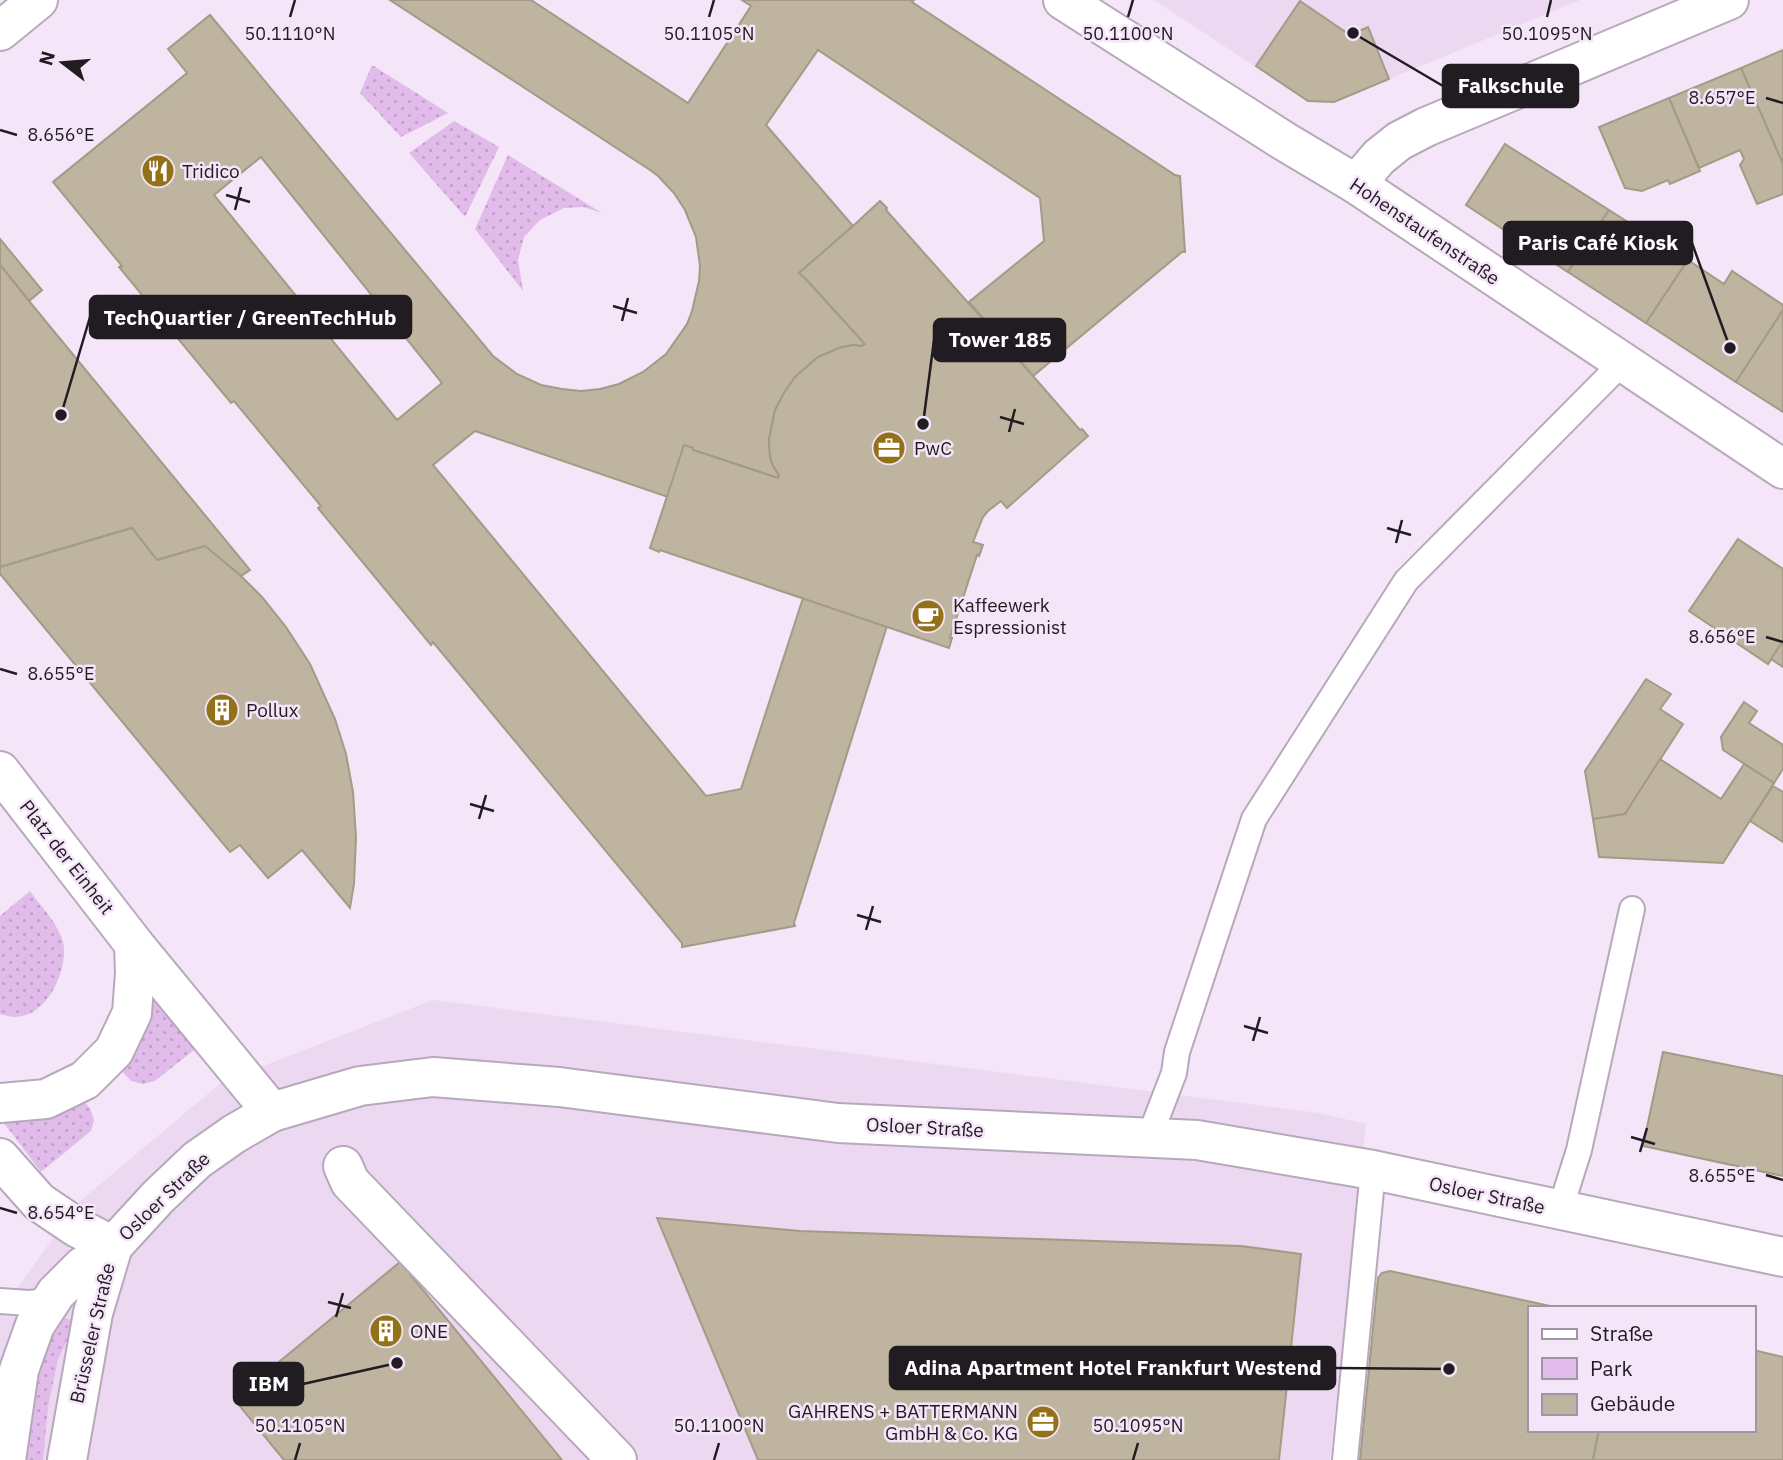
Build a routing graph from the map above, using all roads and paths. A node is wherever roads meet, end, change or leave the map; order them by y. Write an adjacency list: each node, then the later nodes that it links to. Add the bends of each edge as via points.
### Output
1 (38, 0): 4 (street)
2 (1063, 0): 5 (street, Hohenstaufenstraße)
3 (1729, 0): 5 (street, via 1426,127 1379,157)
4 (0, 31)
5 (1356, 184): 6 (street, Hohenstaufenstraße)
6 (1623, 362): 7 (street, Hohenstaufenstraße); 13 (lane, via 1406,581 1254,819)
7 (1783, 469)
8 (0, 771): 10 (street, Platz der Einheit)
9 (1632, 909): 17 (lane, via 1579,1150)
10 (134, 944): 11 (street, via 132,1013 114,1051 85,1080 46,1099); 12 (street, Platz der Einheit)
11 (0, 1103)
12 (272, 1112): 13 (street, Osloer Straße, via 360,1086 433,1077 559,1087 838,1123); 18 (street, Osloer Straße, via 198,1160)
13 (1149, 1138): 16 (street, Osloer Straße, via 1197,1140)
14 (0, 1158): 18 (street, via 39,1202)
15 (342, 1166): 25 (street, via 350,1182)
16 (1373, 1171): 17 (street, Osloer Straße); 26 (lane)
17 (1560, 1210): 19 (street, Osloer Straße)
18 (113, 1246): 21 (street, Brüsseler Straße, via 82,1267); 24 (street, Brüsseler Straße, via 93,1313)
19 (1783, 1257)
20 (0, 1301): 21 (lane)
21 (50, 1301): 22 (street, Brüsseler Straße)
22 (10, 1360): 23 (street, Brüsseler Straße)
23 (6, 1460)
24 (67, 1460)
25 (617, 1460)
26 (1345, 1460)

